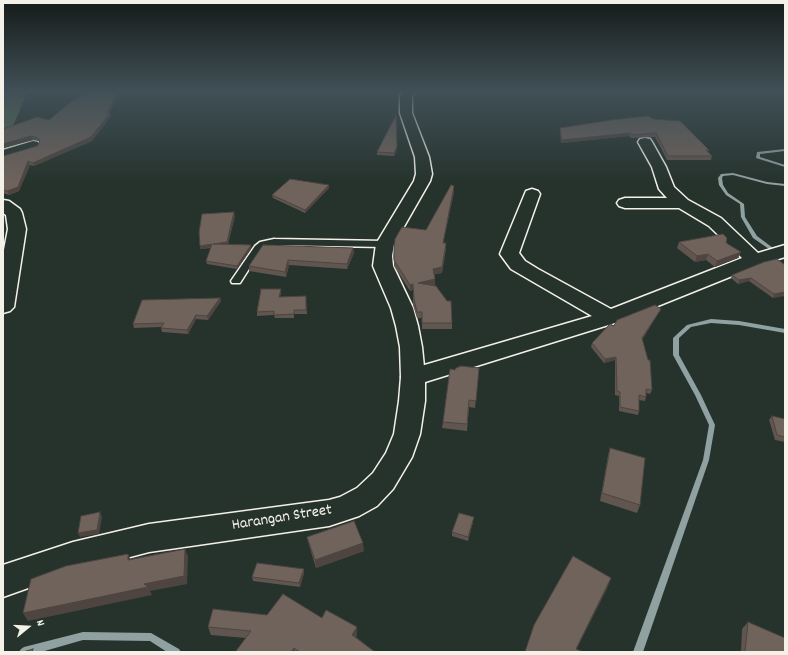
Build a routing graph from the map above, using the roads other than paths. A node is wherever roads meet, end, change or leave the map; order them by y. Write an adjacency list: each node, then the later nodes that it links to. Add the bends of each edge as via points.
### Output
1 (409, 122): 9 (main road, Harangan Street, via 422,157 424,174)
2 (645, 142): 7 (main road, via 659,167 667,189)
3 (33, 145): 4 (main road)
4 (3, 154)
5 (532, 194): 14 (main road, via 509,254 518,265 531,274)
6 (625, 203): 7 (main road)
7 (682, 203): 10 (main road)
8 (3, 205): 11 (main road, via 14,213 16,221)
9 (385, 244): 12 (lane, via 263,244); 15 (main road, Harangan Street, via 383,266 402,308 407,326)
10 (770, 255): 14 (main road)
11 (7, 258): 13 (main road)
12 (236, 281)
13 (3, 307)
14 (610, 317): 15 (main road)
15 (413, 377): 16 (main road, Harangan Street, via 407,434 398,457 383,480 366,497 348,507 306,518 149,538 73,557)
16 (3, 580)

